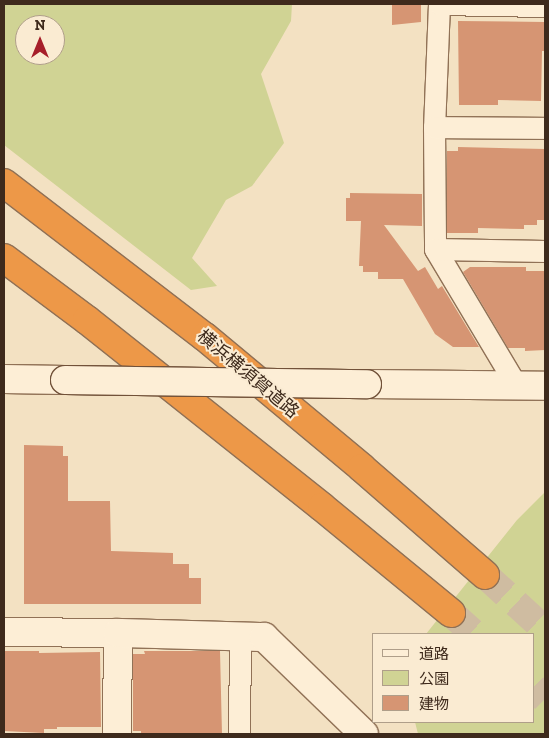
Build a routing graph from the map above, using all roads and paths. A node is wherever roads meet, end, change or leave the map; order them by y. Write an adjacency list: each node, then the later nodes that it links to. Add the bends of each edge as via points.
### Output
1 (439, 4): 2 (street); 3 (street)
2 (545, 6)
3 (434, 127): 4 (street); 6 (street)
4 (545, 128)
5 (4, 183): 12 (highway, 横浜横須賀道路, via 205,337)
6 (435, 249): 7 (street); 10 (street)
7 (545, 251)
8 (4, 258): 13 (highway, via 277,470)
9 (4, 379): 10 (street, bridge)
10 (516, 385): 11 (street)
11 (545, 386)
12 (485, 575)
13 (451, 613)
14 (4, 632): 15 (street)
15 (118, 633): 16 (street); 17 (street)
16 (240, 635): 18 (street); 19 (street, via 264,637)
17 (117, 734)
18 (239, 734)
19 (364, 734)

